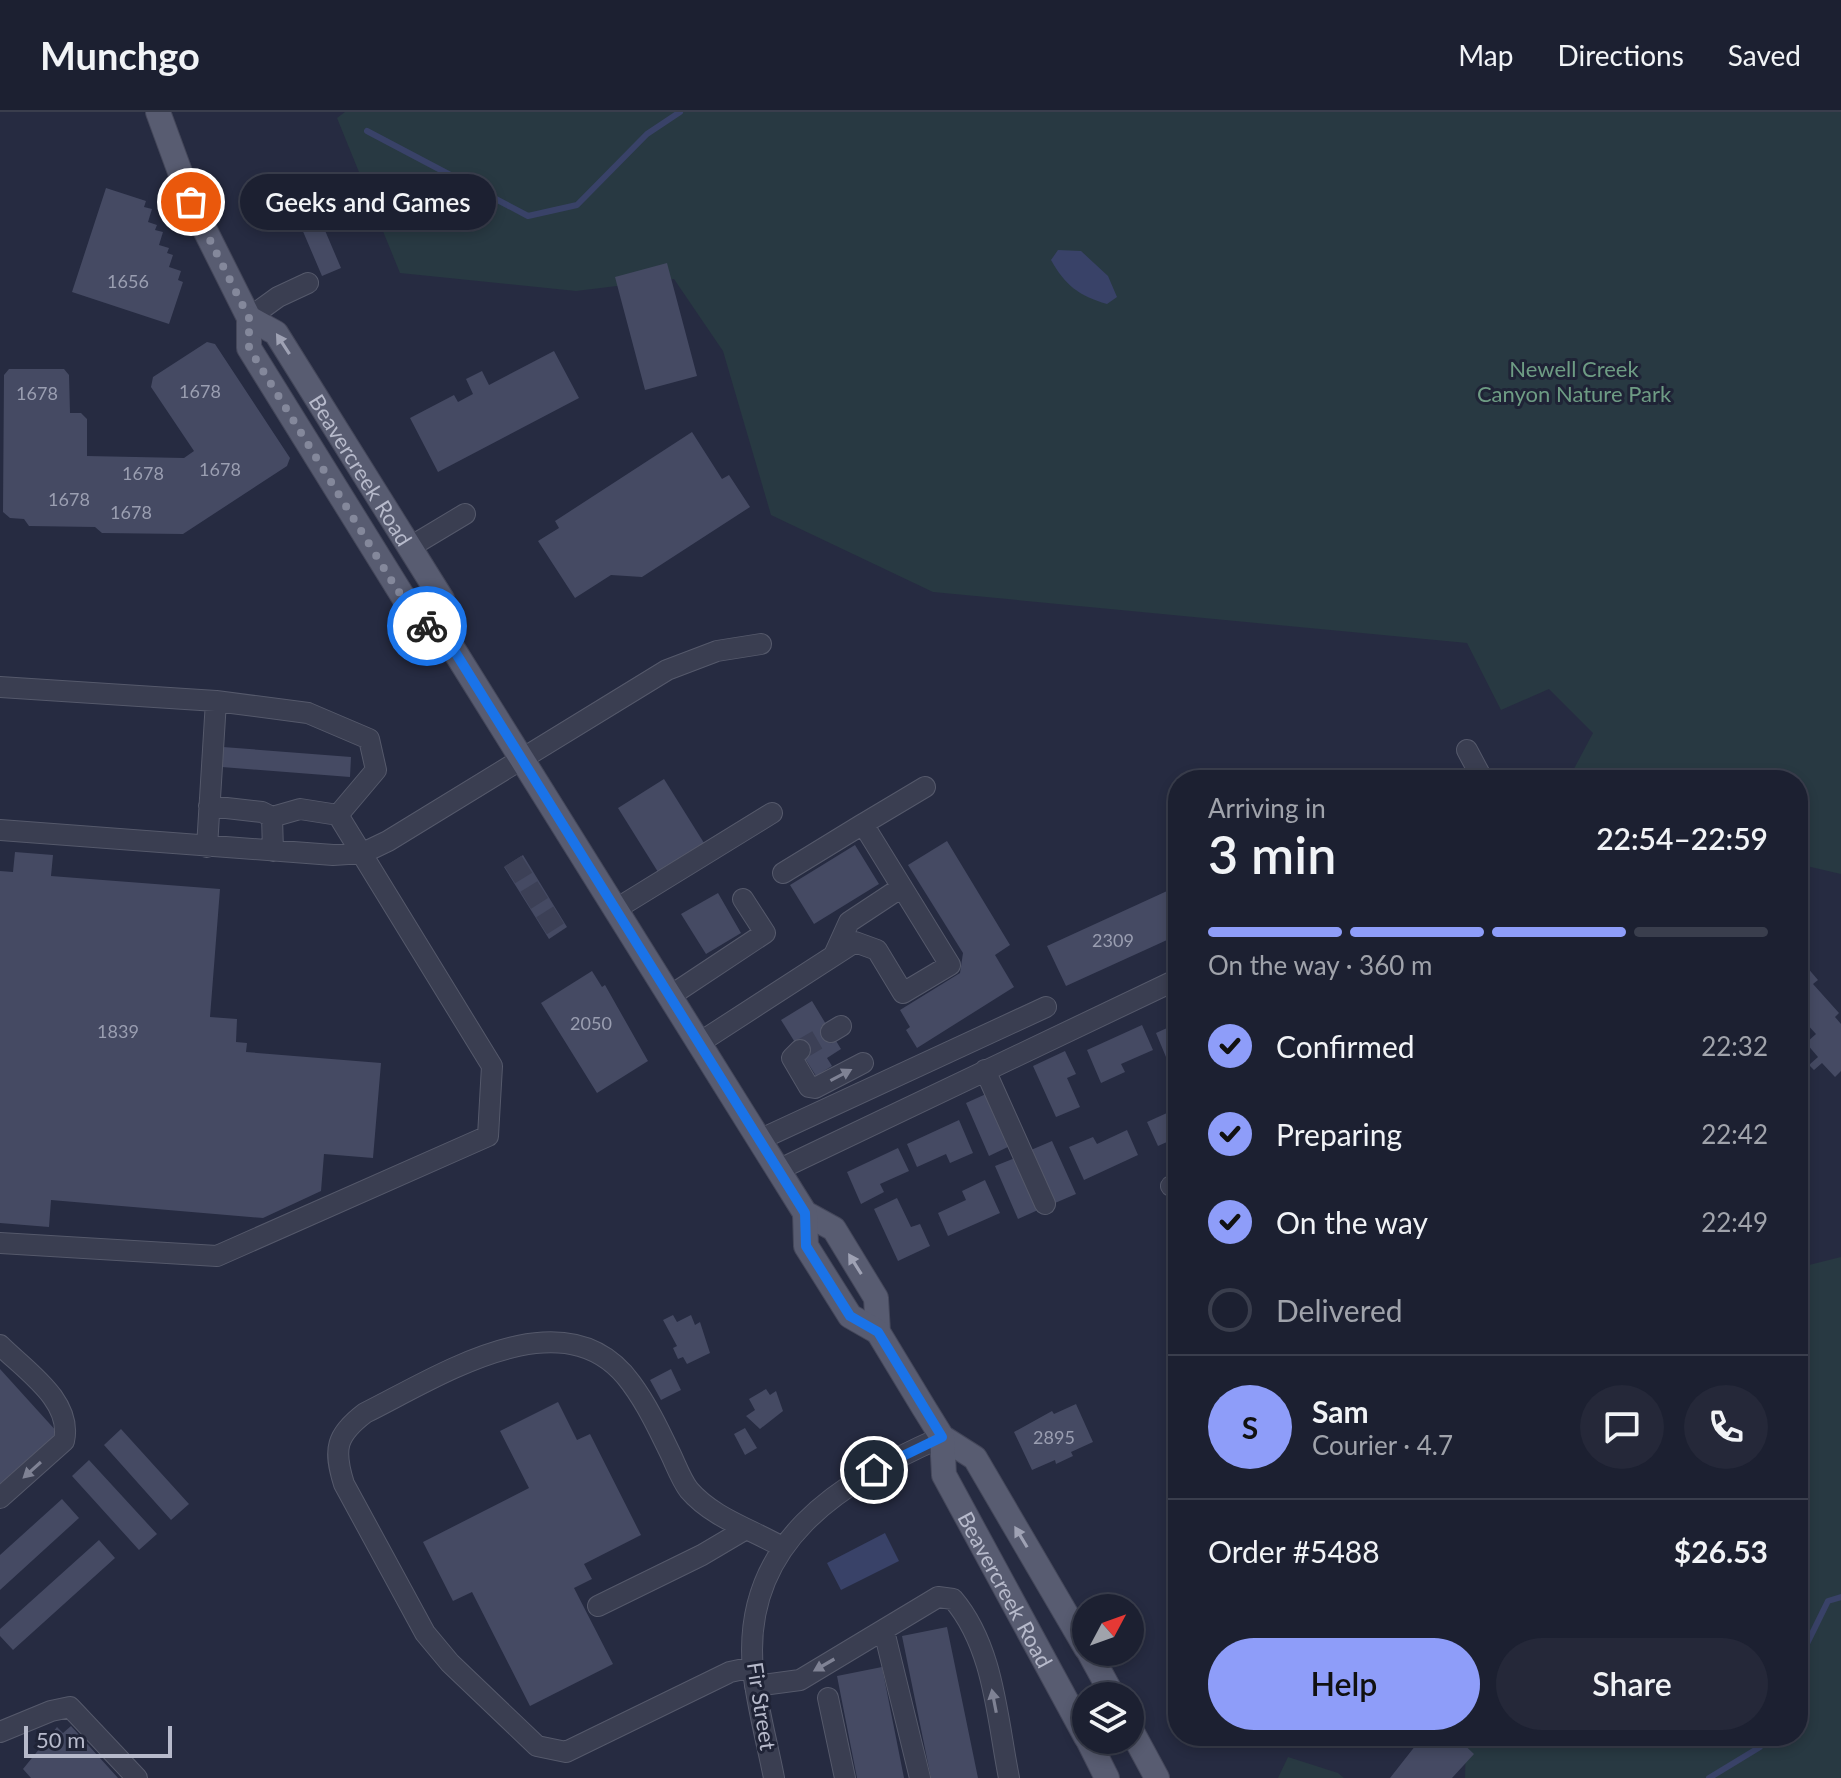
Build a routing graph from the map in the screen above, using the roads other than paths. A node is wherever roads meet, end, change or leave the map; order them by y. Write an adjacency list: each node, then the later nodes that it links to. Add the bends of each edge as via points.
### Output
1 (158, 112): 3 (main road, Beavercreek Road, via 191,202)
2 (308, 283): 3 (street)
3 (249, 318): 4 (main road, Beavercreek Road, via 249,348); 6 (main road, Beavercreek Road, one-way to 3, via 276,333)
4 (302, 434): 6 (main road, via 342,473 384,539 398,549); 7 (main road, Beavercreek Road, via 417,619)
5 (465, 514): 6 (street)
6 (410, 547): 7 (main road, Beavercreek Road, via 442,599)
7 (447, 639): 12 (main road, Beavercreek Road)
8 (761, 644): 12 (street, via 717,651 667,670)
9 (0, 687): 10 (street)
10 (216, 701): 15 (street); 17 (street, via 308,713 369,739 376,770)
11 (1467, 750): 13 (street)
12 (523, 759): 23 (street); 27 (main road, Beavercreek Road)
13 (1478, 770)
14 (925, 787): 19 (street)
15 (209, 806): 18 (street); 21 (street)
16 (772, 813): 27 (street)
17 (338, 815): 18 (street, via 300,809); 23 (street)
18 (272, 817): 22 (street)
19 (863, 824): 24 (street); 25 (street)
20 (0, 830): 21 (street)
21 (207, 847): 22 (street)
22 (273, 851): 23 (street)
23 (363, 853): 39 (street, via 492,1066 488,1136 217,1256)
24 (783, 873)
25 (902, 887): 28 (street, via 849,922); 28 (street, via 950,965 903,993 877,950 855,942)
26 (743, 899): 30 (street, via 765,933)
27 (616, 909): 30 (main road, Beavercreek Road)
28 (834, 956): 32 (street)
29 (1168, 984): 35 (street)
30 (670, 996): 32 (main road, Beavercreek Road)
31 (1046, 1007): 36 (street)
32 (699, 1043): 36 (main road, Beavercreek Road)
33 (800, 1050): 34 (street, one-way to 34, via 792,1058 809,1087)
34 (863, 1063)
35 (985, 1070): 37 (street); 38 (street)
36 (759, 1140): 37 (main road, Beavercreek Road)
37 (778, 1170): 41 (main road, Beavercreek Road, via 805,1213 834,1229 876,1298 878,1332)
38 (1045, 1204)
39 (0, 1243)
40 (0, 1345): 42 (street, one-way to 42, via 62,1407 67,1428 64,1441)
41 (942, 1437): 44 (street, Fir Street, via 838,1491); 46 (main road, Beavercreek Road, one-way to 41, via 975,1458); 50 (main road, Beavercreek Road, via 944,1475)
42 (0, 1498)
43 (746, 1529): 44 (street); 45 (street); 48 (street, via 688,1489 649,1410 614,1363 576,1346 494,1349 365,1413 350,1425 336,1459 344,1484 425,1633 537,1746 566,1752 730,1672)
44 (782, 1547): 48 (street, Fir Street, via 764,1585 755,1622)
45 (598, 1606)
46 (1072, 1624)
47 (884, 1631): 48 (street, one-way to 48, via 800,1680); 57 (street); 58 (street, one-way to 47, via 984,1654 959,1606 953,1599 938,1597)
48 (754, 1676): 55 (street, Fir Street)
49 (828, 1698): 56 (street)
50 (1072, 1710)
51 (0, 1732): 54 (street, via 70,1707)
52 (1095, 1754): 59 (main road, Beavercreek Road)
53 (1144, 1754): 60 (main road)
54 (137, 1778)
55 (774, 1778)
56 (845, 1778)
57 (920, 1778)
58 (1009, 1778)
59 (1107, 1778)
60 (1157, 1778)

